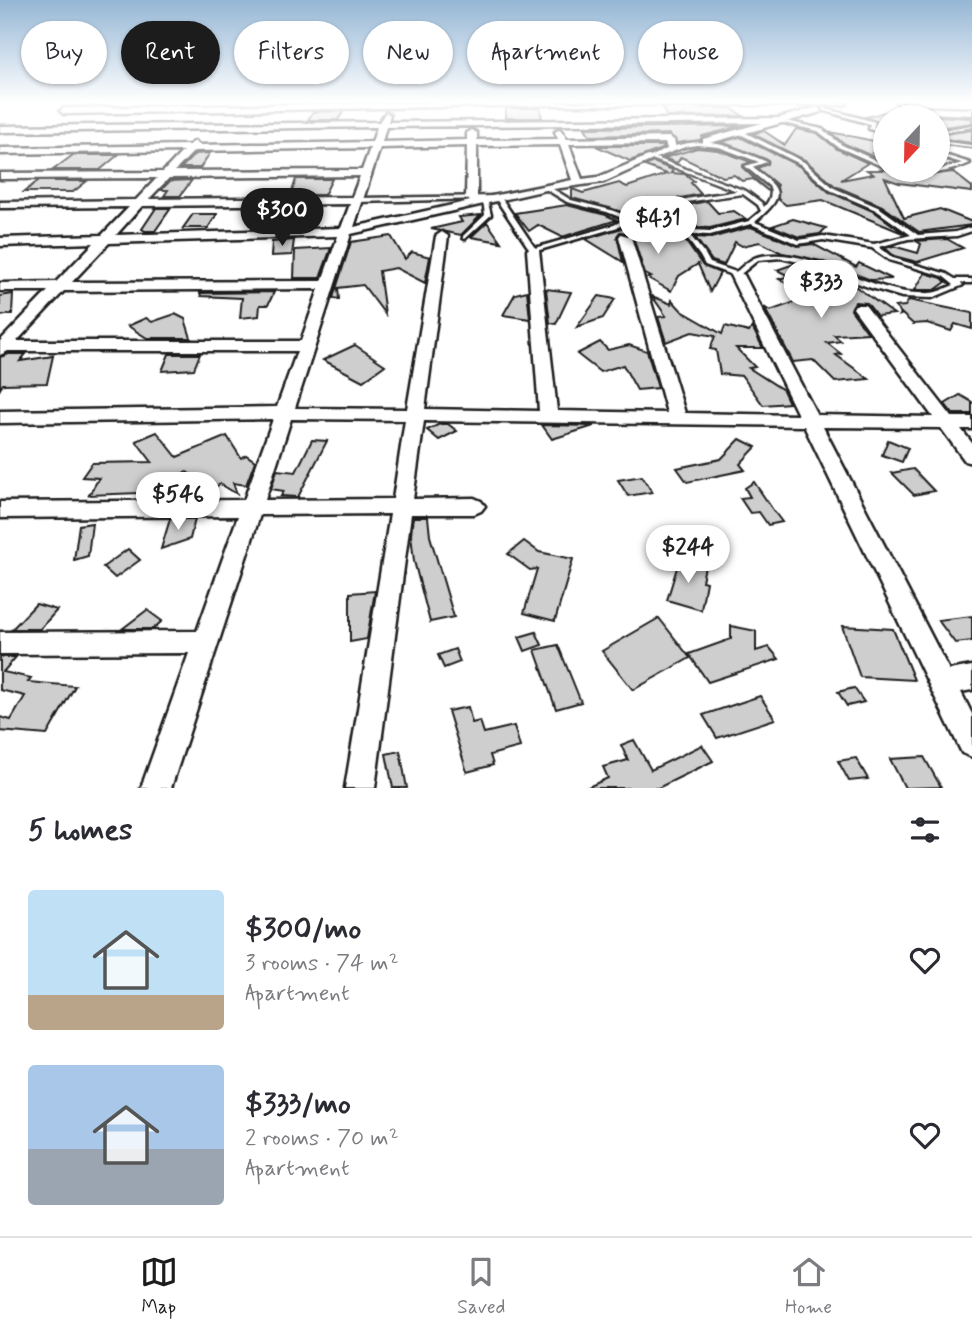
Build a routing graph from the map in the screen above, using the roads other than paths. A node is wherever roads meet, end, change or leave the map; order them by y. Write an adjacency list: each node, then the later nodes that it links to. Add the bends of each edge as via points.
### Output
1 (23, 139): 18 (street)
2 (200, 139): 17 (street)
3 (378, 139): 15 (street)
4 (472, 139): 13 (street)
5 (563, 139): 11 (street)
6 (668, 139): 14 (street)
7 (714, 139): 10 (street)
8 (754, 139): 45 (lane, via 802,163 832,189 878,209)
9 (831, 139): 22 (lane)
10 (706, 141): 14 (lane); 37 (lane, via 764,162 748,166 776,191)
11 (564, 142): 13 (street); 14 (street); 28 (street)
12 (950, 143): 16 (lane)
13 (472, 144): 15 (street); 32 (street)
14 (670, 144): 20 (lane)
15 (376, 146): 17 (street); 25 (street)
16 (971, 146)
17 (191, 148): 18 (street); 26 (street)
18 (5, 150): 19 (street)
19 (0, 157)
20 (652, 158): 28 (street, via 616,175); 30 (lane)
21 (950, 158): 23 (lane)
22 (873, 161)
23 (970, 164): 24 (lane)
24 (950, 169)
25 (366, 173): 26 (street); 34 (street)
26 (166, 174): 27 (street); 35 (street)
27 (0, 176)
28 (578, 183): 29 (street)
29 (546, 187): 31 (street); 38 (lane, via 569,201)
30 (744, 192): 37 (lane); 38 (lane, via 692,199)
31 (498, 197): 32 (lane); 33 (street); 50 (lane)
32 (472, 198): 34 (lane)
33 (485, 200): 42 (street); 46 (lane, via 488,215)
34 (357, 201): 35 (street); 42 (street)
35 (140, 203): 36 (street); 48 (street)
36 (0, 205)
37 (764, 211): 39 (lane)
38 (630, 219): 41 (lane); 43 (lane, via 659,230)
39 (751, 222): 43 (lane, via 710,233); 49 (lane, via 798,242 823,238)
40 (972, 229): 45 (lane)
41 (620, 231): 50 (lane); 64 (street)
42 (346, 232): 48 (street); 54 (street)
43 (685, 232): 51 (lane, via 707,264)
44 (442, 236): 61 (street)
45 (916, 236): 49 (lane)
46 (465, 237)
47 (0, 242): 48 (street)
48 (103, 242): 56 (street)
49 (874, 246): 52 (lane, via 891,259)
50 (533, 250): 63 (street)
51 (737, 275): 52 (lane, via 750,262 778,254 898,295 938,294 959,285); 65 (street)
52 (956, 281): 53 (lane)
53 (972, 281)
54 (328, 285): 56 (street); 58 (street)
55 (0, 287): 56 (street)
56 (60, 287): 59 (street)
57 (860, 308): 66 (street)
58 (307, 346): 59 (street); 60 (street)
59 (0, 348)
60 (284, 413): 61 (street); 62 (street); 71 (street)
61 (415, 415): 63 (street); 69 (street)
62 (0, 417)
63 (549, 417): 64 (street)
64 (678, 419): 65 (street)
65 (811, 422): 66 (street); 76 (street)
66 (949, 423): 67 (street); 68 (street)
67 (972, 423)
68 (972, 456)
69 (401, 506): 70 (street); 71 (street); 79 (street)
70 (474, 506)
71 (251, 508): 72 (street); 73 (street)
72 (0, 510)
73 (205, 642): 74 (street); 78 (street)
74 (0, 643)
75 (972, 678): 76 (street)
76 (942, 684): 77 (street)
77 (972, 743)
78 (156, 788)
79 (360, 788)

